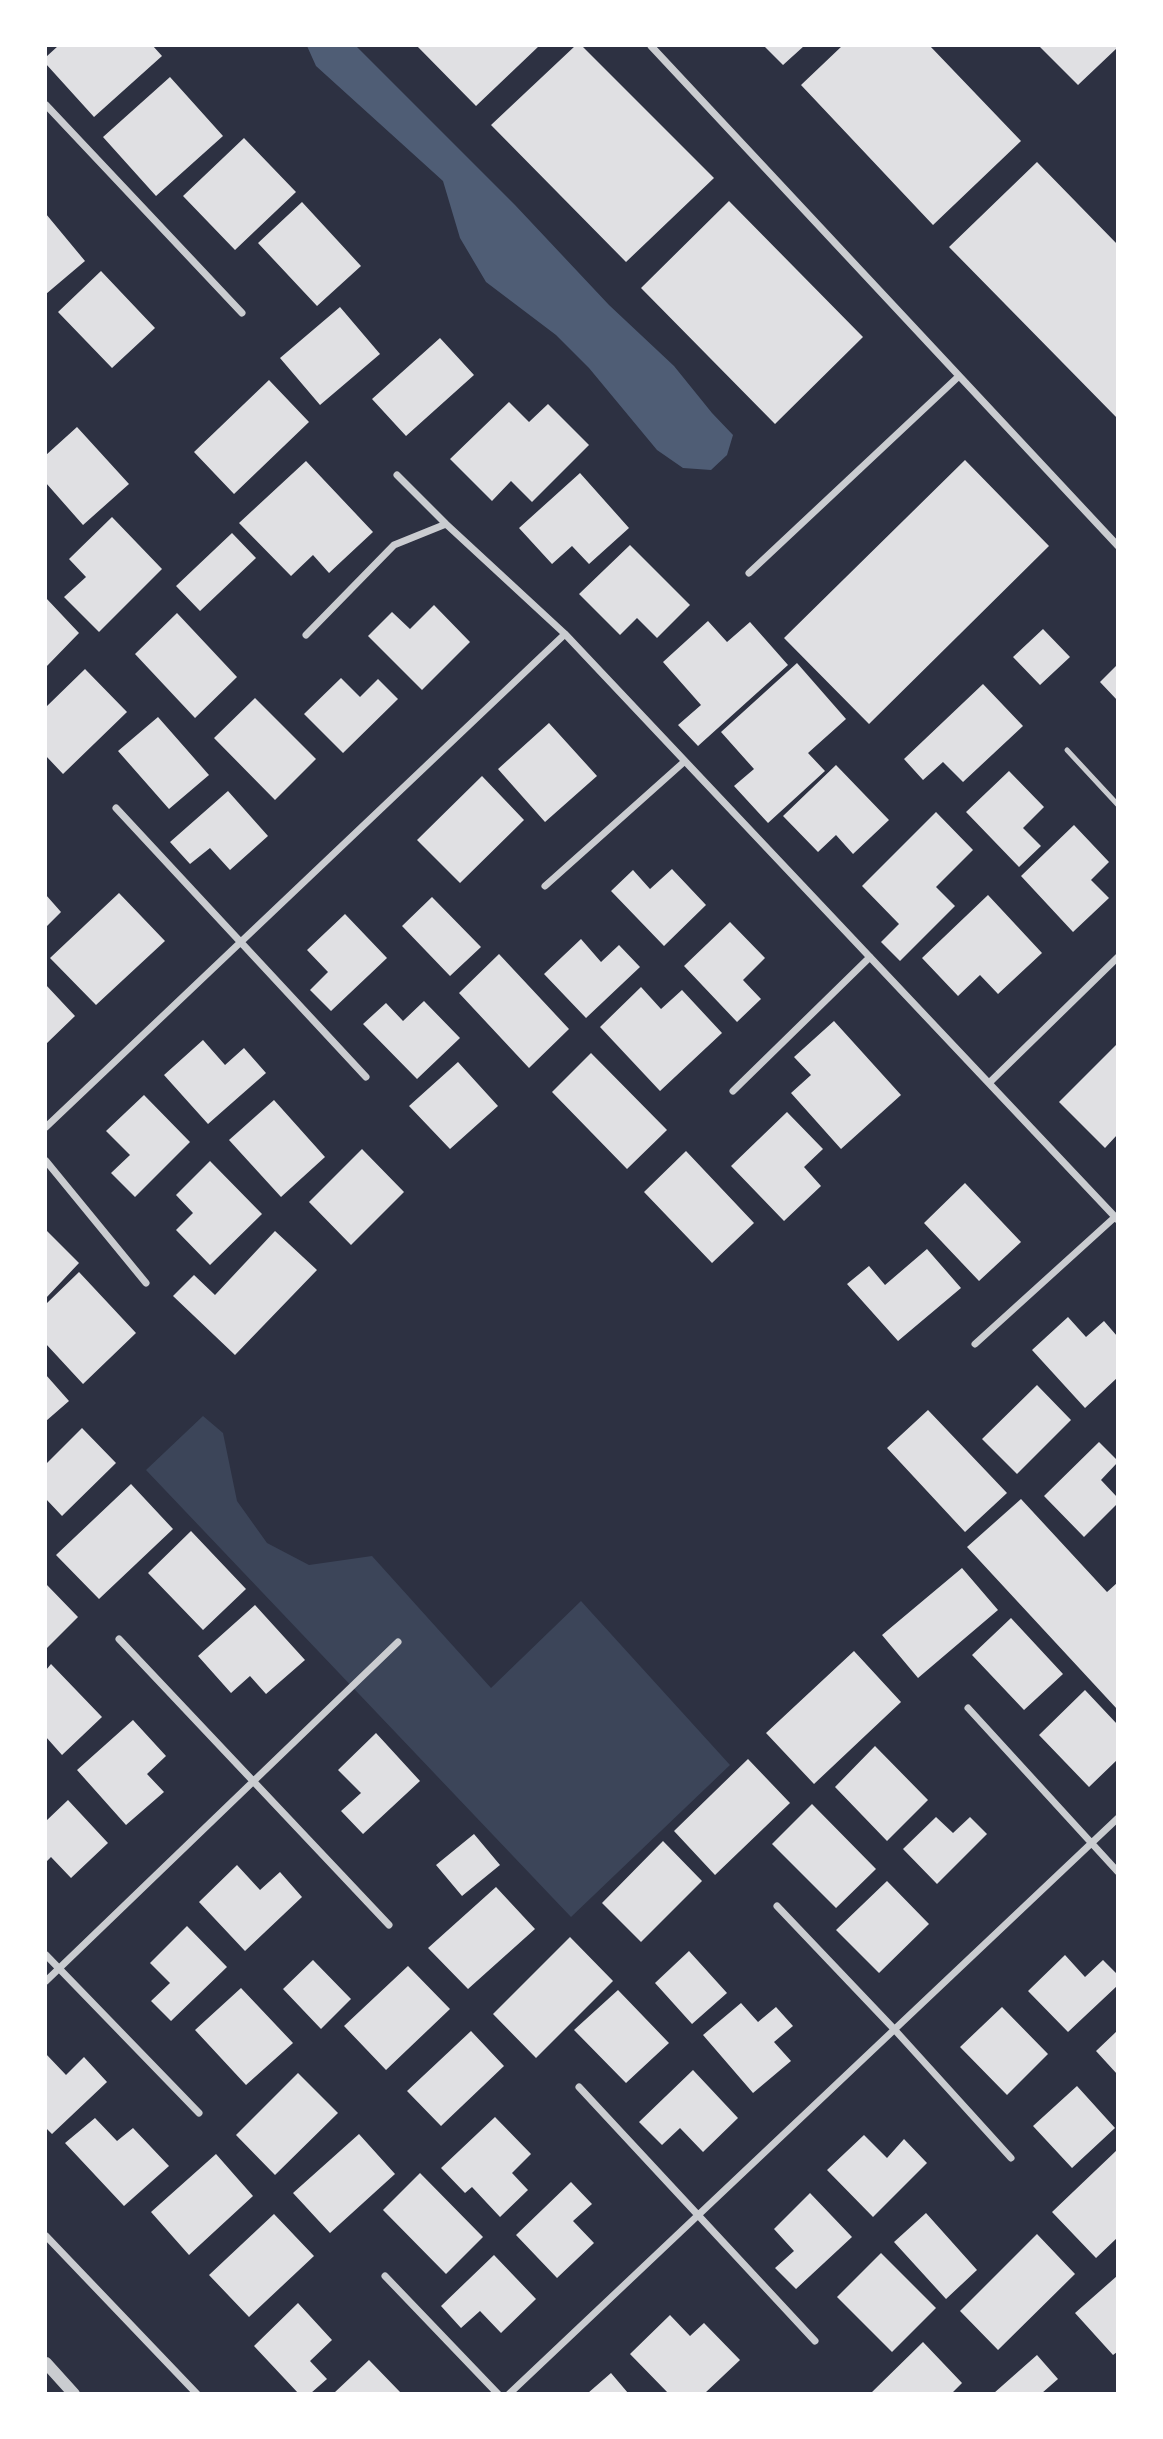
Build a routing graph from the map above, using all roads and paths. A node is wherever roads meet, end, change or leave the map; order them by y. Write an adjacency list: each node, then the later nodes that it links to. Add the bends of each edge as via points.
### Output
1 (650, 46): 4 (street)
2 (46, 106): 3 (street)
3 (242, 313)
4 (959, 376): 7 (street); 8 (street)
5 (397, 474): 6 (street)
6 (446, 524): 9 (street); 10 (street, via 394,545)
7 (1118, 546)
8 (748, 573)
9 (565, 634): 12 (street); 16 (street)
10 (306, 635)
11 (1067, 750): 13 (lane)
12 (685, 761): 15 (street); 17 (street)
13 (1118, 805)
14 (116, 808): 16 (street)
15 (545, 886)
16 (240, 943): 19 (street); 22 (street)
17 (870, 957): 20 (street); 21 (street)
18 (1118, 957): 20 (street)
19 (366, 1077)
20 (989, 1083): 24 (street)
21 (733, 1091)
22 (46, 1127)
23 (46, 1161): 25 (street)
24 (1116, 1218): 26 (street)
25 (146, 1283)
26 (975, 1344)
27 (119, 1639): 30 (street)
28 (398, 1642): 30 (street)
29 (968, 1708): 32 (street)
30 (254, 1782): 35 (street); 37 (street)
31 (1118, 1818): 32 (street)
32 (1091, 1843): 33 (street); 39 (street)
33 (1118, 1872)
34 (778, 1906): 39 (street)
35 (390, 1925)
36 (46, 1955): 37 (street)
37 (59, 1969): 38 (street); 41 (street)
38 (46, 1981)
39 (894, 2029): 42 (street); 43 (street)
40 (579, 2087): 43 (street)
41 (199, 2113)
42 (1011, 2158)
43 (699, 2214): 46 (street); 51 (street)
44 (46, 2236): 49 (street)
45 (385, 2276): 50 (street)
46 (815, 2341)
47 (46, 2363): 48 (street)
48 (74, 2393)
49 (197, 2393)
50 (498, 2393)
51 (509, 2393)

